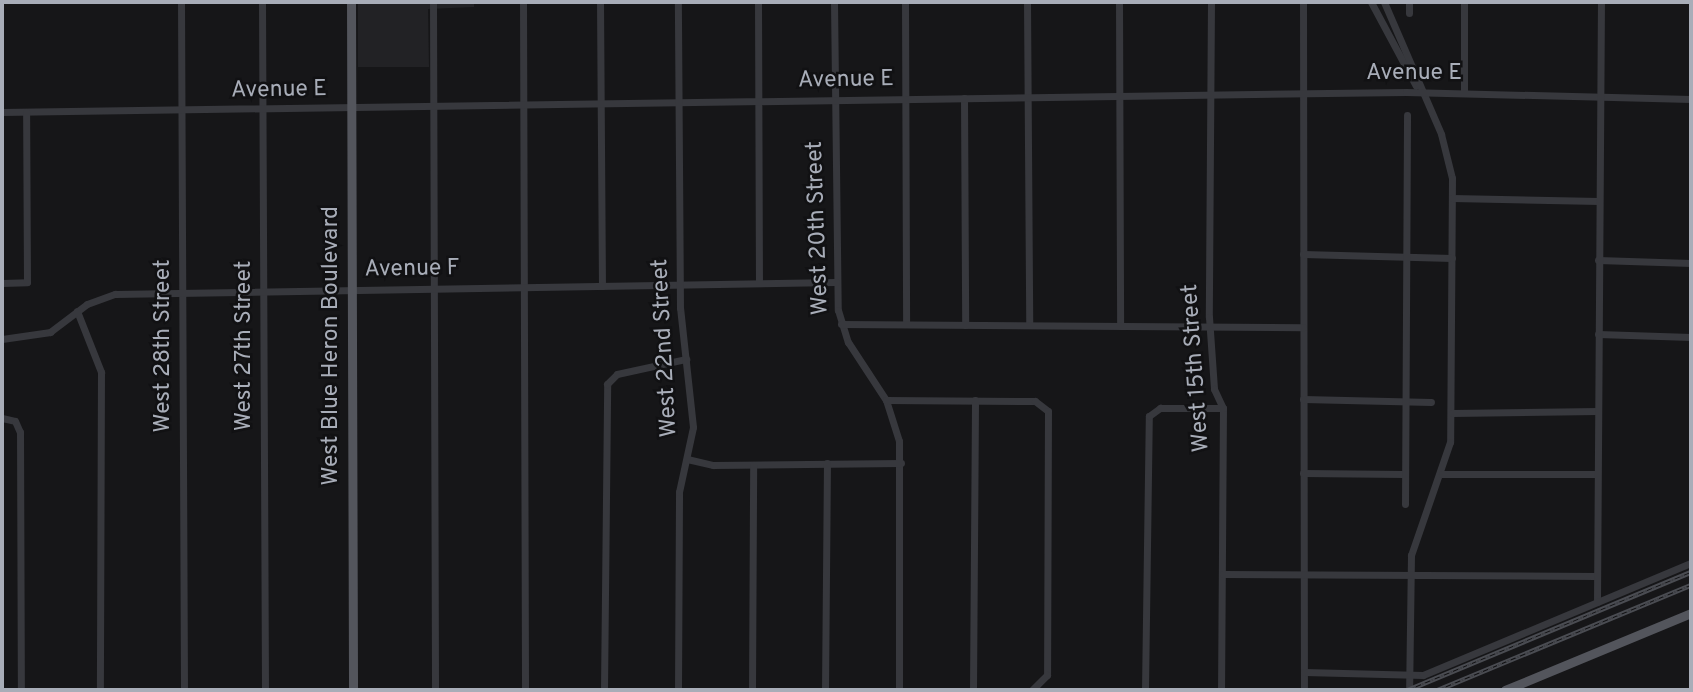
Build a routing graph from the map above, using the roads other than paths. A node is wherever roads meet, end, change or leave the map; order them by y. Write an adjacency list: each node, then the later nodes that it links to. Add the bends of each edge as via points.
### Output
1 (181, 2): 40 (street, West 28th Street)
2 (262, 2): 38 (street, West 27th Street)
3 (351, 2): 37 (main road, West Blue Heron Boulevard)
4 (433, 2): 36 (street)
5 (523, 2): 35 (street)
6 (600, 2): 34 (street)
7 (678, 2): 33 (street, West 22nd Street)
8 (758, 2): 32 (street)
9 (834, 2): 31 (street, West 20th Street)
10 (905, 2): 30 (street)
11 (1027, 2): 27 (street)
12 (1119, 2): 25 (street)
13 (1211, 2): 24 (street, West 15th Street)
14 (1303, 2): 22 (street)
15 (1371, 2): 21 (street)
16 (1384, 2): 21 (street)
17 (1409, 2): 20 (street)
18 (1464, 2): 23 (street)
19 (1601, 2): 26 (street)
20 (1409, 13)
21 (1420, 92): 22 (street, Avenue E); 23 (street, Avenue E); 43 (street, via 1446,147)
22 (1303, 93): 24 (street, Avenue E); 45 (street)
23 (1464, 93): 26 (street, Avenue E)
24 (1210, 95): 25 (street, Avenue E); 66 (street, West 15th Street)
25 (1119, 96): 27 (street, Avenue E); 65 (street)
26 (1600, 96): 29 (street, Avenue E); 44 (street)
27 (1029, 97): 28 (street, Avenue E); 64 (street)
28 (964, 98): 30 (street, Avenue E); 63 (street)
29 (1691, 99)
30 (906, 100): 31 (street, Avenue E); 62 (street)
31 (836, 101): 32 (street, Avenue E); 50 (street, West 20th Street)
32 (759, 102): 33 (street, Avenue E); 52 (street)
33 (681, 103): 34 (street, Avenue E); 53 (street, West 22nd Street)
34 (602, 105): 35 (street, Avenue E); 54 (street)
35 (523, 106): 36 (street, Avenue E); 55 (street)
36 (433, 108): 37 (street, Avenue E); 56 (street)
37 (351, 109): 38 (street, Avenue E); 57 (main road, West Blue Heron Boulevard)
38 (264, 110): 40 (street, Avenue E); 58 (street, West 27th Street)
39 (2, 112): 41 (street, Avenue E)
40 (182, 112): 41 (street, Avenue E); 59 (street, West 28th Street)
41 (26, 113): 51 (street, via 26,282)
42 (1408, 115): 46 (street)
43 (1452, 198): 44 (street); 47 (street)
44 (1599, 201): 48 (street)
45 (1303, 254): 46 (street); 67 (street)
46 (1407, 257): 47 (street); 75 (street)
47 (1452, 258): 79 (street)
48 (1598, 260): 49 (street); 68 (street)
49 (1691, 263)
50 (836, 282): 52 (street, Avenue F); 61 (street, West 20th Street)
51 (2, 283)
52 (759, 284): 53 (street, Avenue F)
53 (679, 285): 54 (street, Avenue F); 71 (street, West 22nd Street)
54 (602, 286): 55 (street, Avenue F)
55 (523, 287): 56 (street, Avenue F); 105 (street)
56 (433, 289): 57 (street, Avenue F); 104 (street)
57 (351, 290): 58 (street, Avenue F); 103 (main road, West Blue Heron Boulevard)
58 (264, 292): 59 (street, Avenue F); 102 (street, West 27th Street)
59 (183, 293): 60 (street, Avenue F, via 105,296); 101 (street, West 28th Street)
60 (77, 311): 70 (street, Avenue F, via 41,336); 100 (street, via 101,372)
61 (841, 324): 62 (street); 74 (street, West 20th Street)
62 (906, 324): 63 (street)
63 (965, 324): 64 (street)
64 (1029, 325): 65 (street)
65 (1120, 326): 66 (street)
66 (1211, 326): 67 (street); 77 (street, West 15th Street, via 1214,389)
67 (1303, 327): 72 (street)
68 (1598, 334): 69 (street); 78 (street)
69 (1691, 337)
70 (2, 339)
71 (686, 359): 81 (street, West 22nd Street, via 693,426); 106 (street, via 617,374 607,384)
72 (1303, 399): 75 (street); 85 (street)
73 (975, 400): 74 (street); 111 (street); 112 (street, via 1044,405 1047,675)
74 (886, 401): 83 (street, West 20th Street)
75 (1407, 402): 76 (street); 86 (street)
76 (1431, 402)
77 (1223, 408): 91 (street, West 15th Street); 113 (street, via 1160,408 1149,416)
78 (1598, 411): 79 (street); 88 (street)
79 (1452, 413): 87 (street)
80 (2, 418): 99 (street, via 15,421 20,432)
81 (687, 459): 84 (street); 107 (street, West 22nd Street, via 679,492)
82 (827, 463): 83 (street); 84 (street); 109 (street)
83 (901, 463): 110 (street, West 20th Street)
84 (753, 465): 108 (street)
85 (1303, 473): 86 (street); 92 (street)
86 (1404, 474): 89 (street)
87 (1442, 474): 88 (street); 93 (street, via 1416,533)
88 (1597, 474): 94 (street)
89 (1405, 504)
90 (1691, 563): 95 (street)
91 (1223, 574): 92 (street); 114 (street, West 15th Street)
92 (1304, 575): 93 (street); 97 (street)
93 (1410, 576): 94 (street); 98 (street)
94 (1596, 576): 95 (street)
95 (1597, 602): 98 (street)
96 (1691, 613): 117 (main road)
97 (1304, 672): 98 (street); 115 (street)
98 (1408, 675): 116 (street)
99 (21, 690)
100 (100, 690)
101 (184, 690)
102 (265, 690)
103 (353, 690)
104 (435, 690)
105 (525, 690)
106 (604, 690)
107 (678, 690)
108 (752, 690)
109 (825, 690)
110 (899, 690)
111 (973, 690)
112 (1032, 690)
113 (1145, 690)
114 (1221, 690)
115 (1304, 690)
116 (1409, 690)
117 (1505, 690)

